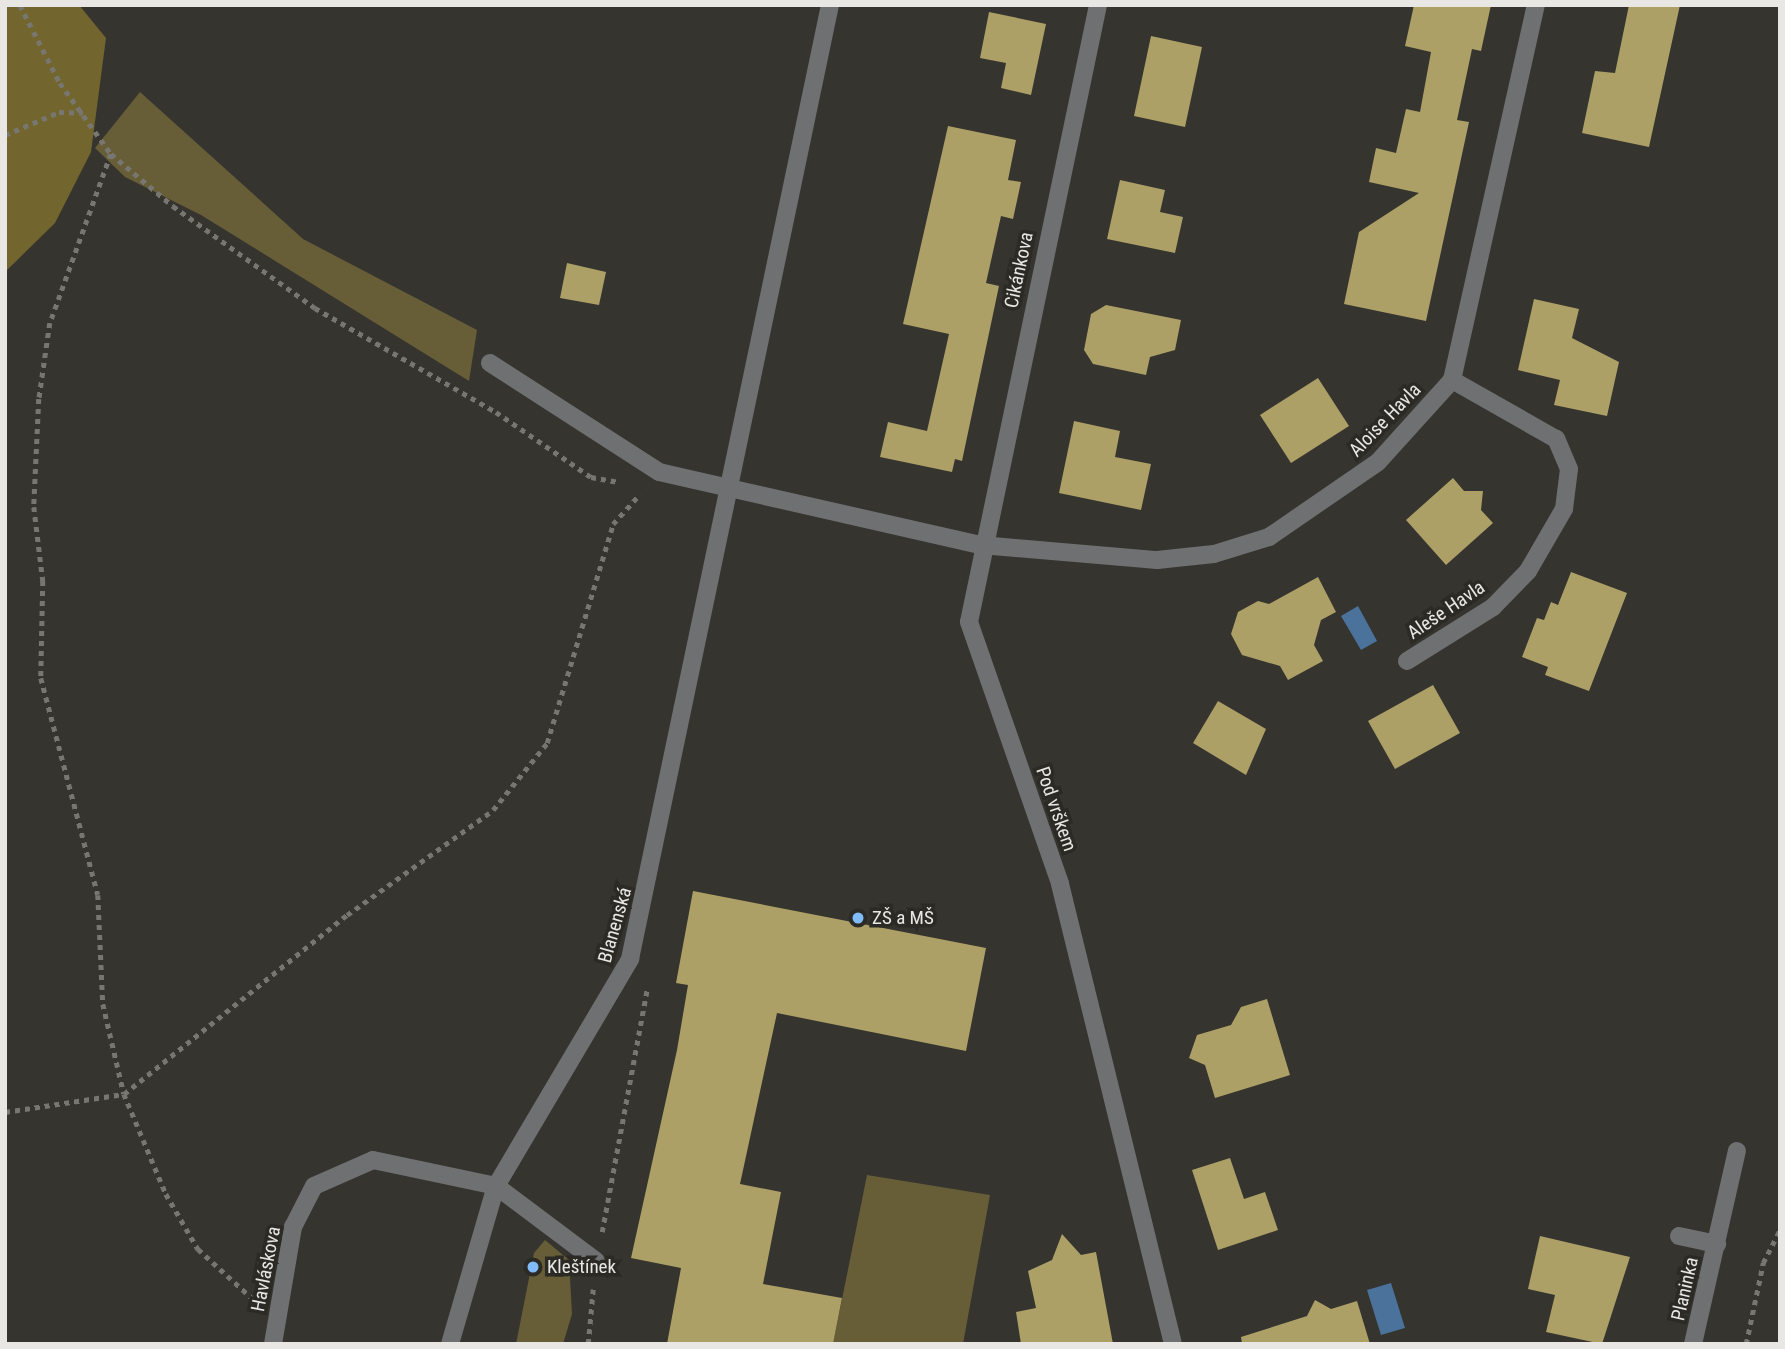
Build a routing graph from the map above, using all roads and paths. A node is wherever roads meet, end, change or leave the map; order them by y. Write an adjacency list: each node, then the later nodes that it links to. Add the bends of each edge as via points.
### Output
1 (20, 5): 5 (path)
2 (830, 5): 11 (street, Blanenská)
3 (1098, 5): 12 (street, Cikánkova)
4 (1536, 5): 9 (street, Aloise Havla)
5 (83, 114): 6 (path, via 59,112); 7 (path)
6 (5, 135)
7 (111, 154): 10 (path, via 255,270 496,412 591,477 628,483); 14 (path, via 50,323 34,507 43,581 46,715 75,791 98,895 103,1004)
8 (490, 363): 10 (street)
9 (1452, 380): 12 (street, Aloise Havla, via 1378,462 1269,537 1214,554 1157,560); 13 (street, Aleše Havla, via 1556,439 1569,469 1564,509 1528,571 1493,607)
10 (659, 472): 11 (street); 14 (path, via 613,524 547,743 523,777 493,810 348,915)
11 (726, 483): 12 (street); 17 (street, Blanenská, via 630,959)
12 (981, 545): 25 (street, Pod vrškem, via 969,622 1060,884)
13 (1407, 661)
14 (124, 1094): 15 (path); 22 (path, via 166,1194 198,1249)
15 (5, 1112)
16 (1737, 1151): 20 (street, Planinka)
17 (496, 1186): 21 (street); 22 (street, Havláskova, via 373,1160 314,1186 293,1227); 24 (street, Blanenská)
18 (1780, 1230): 27 (path, via 1763,1263)
19 (1679, 1236): 20 (street, Planinka)
20 (1717, 1244): 26 (street, Planinka)
21 (596, 1261)
22 (278, 1318): 23 (street, Havláskova)
23 (273, 1344)
24 (450, 1344)
25 (1173, 1344)
26 (1693, 1344)
27 (1746, 1344)

